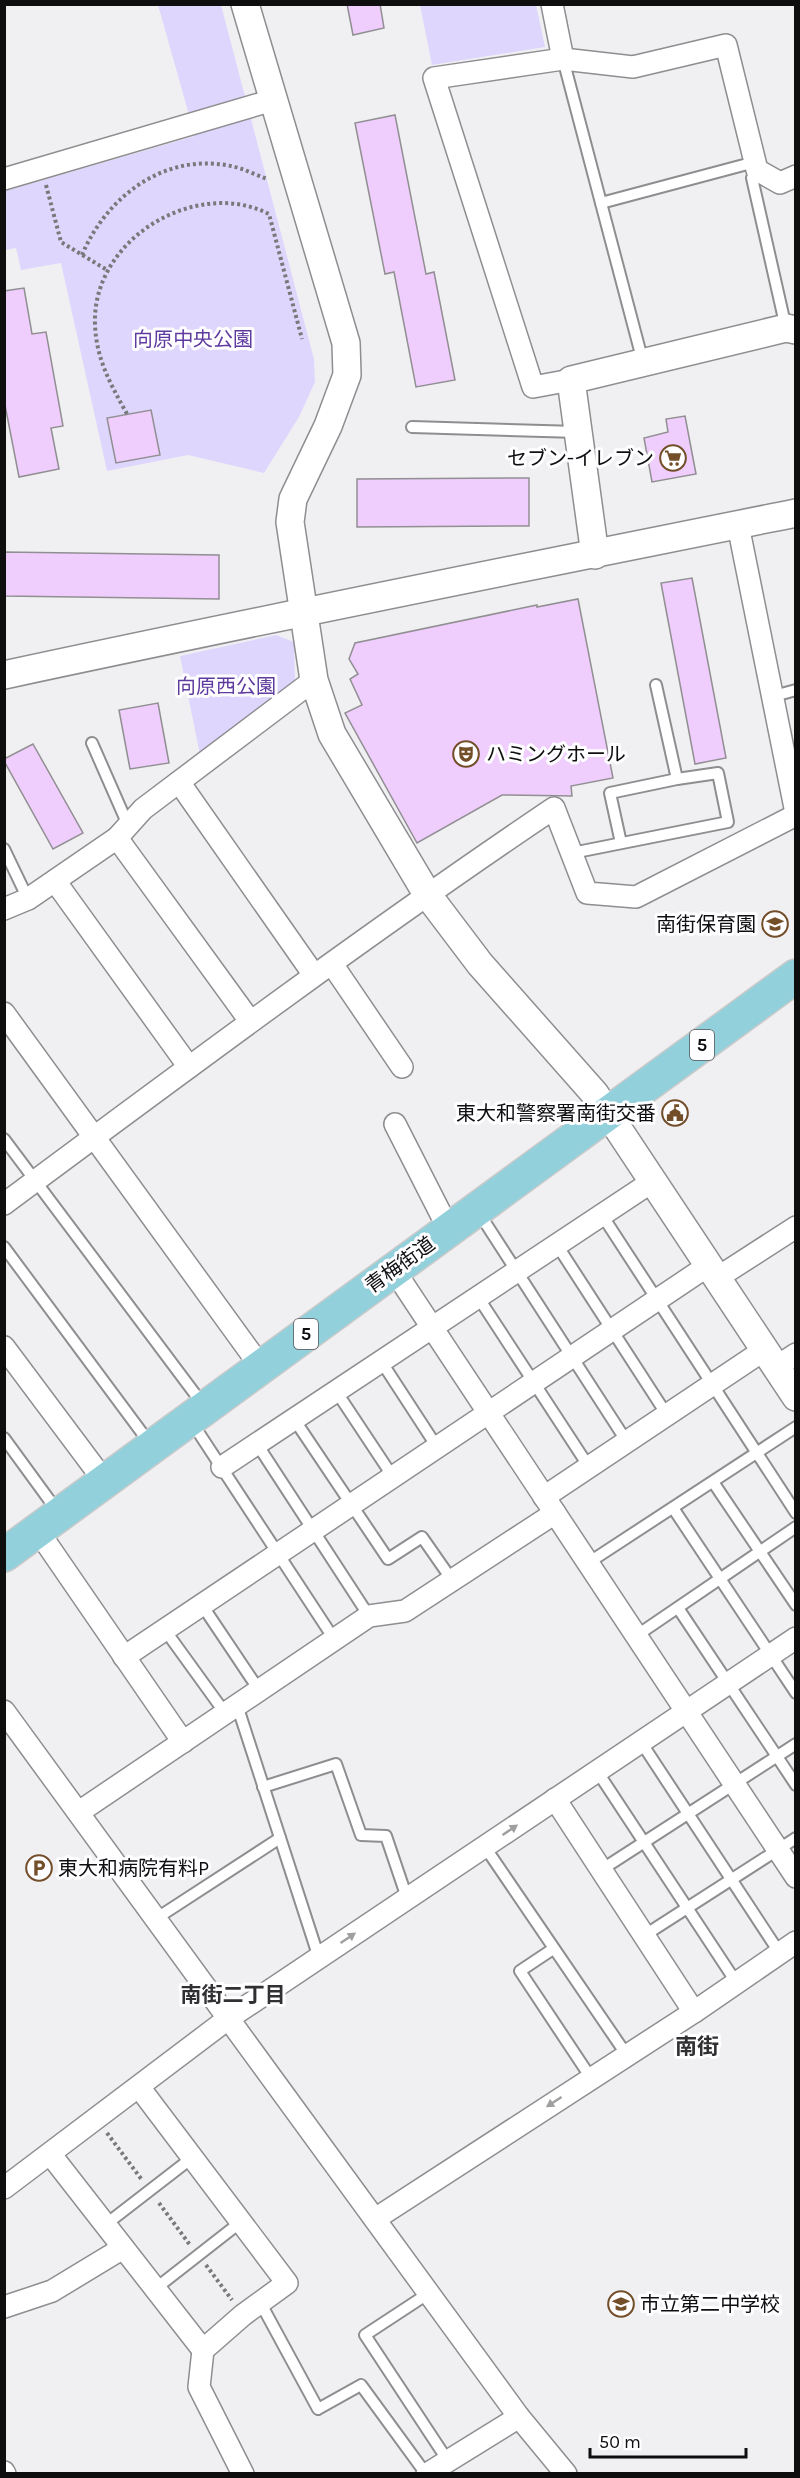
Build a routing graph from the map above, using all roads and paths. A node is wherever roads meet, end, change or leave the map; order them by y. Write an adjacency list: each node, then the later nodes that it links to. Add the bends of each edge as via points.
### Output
1 (245, 4): 4 (street)
2 (552, 4): 3 (street)
3 (563, 58): 5 (street, via 633,67 726,45); 10 (lane); 16 (street, via 434,78 533,387)
4 (273, 100): 6 (street); 23 (street, via 346,343 348,375 293,499 290,522)
5 (756, 166): 7 (street, via 780,183); 10 (lane); 13 (lane, via 752,178)
6 (42, 168): 8 (street); 11 (path, via 61,243)
7 (795, 176)
8 (4, 178)
9 (267, 179): 11 (path, via 219,165 189,166 157,174 119,198 90,236)
10 (601, 203): 15 (lane)
11 (82, 255): 12 (path)
12 (108, 270): 14 (path, via 133,237 174,213 222,201 254,206 269,214); 17 (path, via 95,322 97,346 102,368)
13 (791, 329): 15 (street)
14 (302, 339)
15 (643, 362): 16 (street)
16 (571, 380): 19 (street)
17 (127, 414)
18 (412, 428): 19 (lane)
19 (578, 432): 22 (street)
20 (795, 513): 21 (street)
21 (738, 525): 22 (street); 28 (street)
22 (595, 555): 23 (street)
23 (304, 610): 24 (street); 25 (street)
24 (4, 675)
25 (314, 680): 31 (street); 38 (street, via 332,734)
26 (656, 685): 30 (lane)
27 (795, 690): 28 (lane)
28 (774, 696): 32 (street)
29 (92, 743): 33 (lane)
30 (677, 779): 34 (lane, via 610,793); 34 (lane, via 718,773 728,822)
31 (179, 782): 33 (street); 41 (street)
32 (795, 814): 36 (street, via 636,897 587,893)
33 (122, 831): 37 (street); 44 (street)
34 (621, 843): 36 (lane)
35 (4, 849): 39 (lane)
36 (572, 853): 38 (street, via 554,808)
37 (55, 881): 39 (street); 45 (street)
38 (427, 894): 41 (street); 47 (street, via 480,964)
39 (28, 899): 40 (street)
40 (4, 909)
41 (323, 970): 44 (street); 46 (street)
42 (795, 976): 47 (main road, 青梅街道 / 5)
43 (4, 1013): 49 (street)
44 (250, 1021): 45 (street)
45 (189, 1067): 49 (street)
46 (402, 1067)
47 (608, 1113): 52 (street); 54 (main road, 青梅街道 / 5)
48 (395, 1124): 57 (street)
49 (94, 1137): 51 (street); 71 (street)
50 (4, 1139): 51 (lane)
51 (35, 1181): 53 (street); 77 (lane)
52 (653, 1181): 55 (street); 62 (street)
53 (4, 1204)
54 (477, 1209): 57 (main road, 青梅街道 / 5); 61 (lane)
55 (602, 1215): 58 (street); 64 (lane)
56 (795, 1227): 62 (street)
57 (449, 1230): 60 (main road, 青梅街道 / 5)
58 (557, 1245): 61 (street); 66 (lane)
59 (4, 1247): 84 (lane)
60 (394, 1270): 65 (street); 71 (main road, 青梅街道 / 5)
61 (517, 1272): 63 (street); 68 (lane)
62 (713, 1272): 64 (street); 69 (street)
63 (478, 1297): 65 (street); 72 (lane)
64 (657, 1300): 66 (street); 73 (lane)
65 (432, 1328): 70 (street); 76 (street)
66 (612, 1330): 68 (street); 78 (lane)
67 (4, 1347): 90 (street)
68 (572, 1357): 72 (street); 82 (lane)
69 (778, 1357): 73 (street); 75 (street)
70 (381, 1361): 74 (street); 85 (lane)
71 (261, 1367): 77 (main road, 青梅街道 / 5)
72 (534, 1383): 76 (street); 88 (lane)
73 (712, 1385): 78 (street); 86 (lane)
74 (336, 1392): 79 (street); 89 (lane)
75 (795, 1397)
76 (489, 1413): 85 (street); 93 (street)
77 (198, 1414): 84 (main road, 青梅街道 / 5); 87 (lane)
78 (667, 1415): 82 (street)
79 (294, 1419): 83 (street); 92 (lane)
80 (795, 1427): 86 (lane)
81 (4, 1438): 98 (lane)
82 (627, 1442): 88 (street)
83 (257, 1444): 87 (street); 97 (lane)
84 (153, 1447): 90 (main road, 青梅街道 / 5)
85 (437, 1447): 89 (street)
86 (756, 1453): 91 (lane); 95 (lane)
87 (222, 1467): 100 (lane)
88 (589, 1467): 93 (street)
89 (393, 1477): 92 (street)
90 (105, 1482): 98 (main road, 青梅街道 / 5)
91 (713, 1482): 94 (lane); 99 (lane)
92 (353, 1504): 97 (street); 103 (lane, via 388,1558 422,1537)
93 (550, 1505): 101 (street); 103 (street)
94 (673, 1508): 101 (lane); 102 (lane)
95 (795, 1513)
96 (795, 1527): 99 (lane)
97 (314, 1530): 100 (street); 107 (lane)
98 (26, 1538): 113 (street)
99 (760, 1552): 102 (lane); 105 (lane)
100 (279, 1554): 104 (street); 111 (lane)
101 (588, 1563): 109 (street)
102 (720, 1579): 106 (lane); 112 (lane)
103 (452, 1580): 107 (street, via 405,1611)
104 (202, 1605): 108 (street); 115 (lane)
105 (795, 1605)
106 (678, 1608): 109 (lane); 114 (lane)
107 (369, 1616): 111 (street)
108 (165, 1630): 113 (street); 117 (lane)
109 (636, 1636): 119 (street)
110 (795, 1638): 112 (street)
111 (334, 1639): 115 (street)
112 (770, 1655): 114 (street); 116 (lane)
113 (124, 1657): 120 (street)
114 (728, 1683): 119 (street); 123 (lane)
115 (259, 1690): 117 (street)
116 (795, 1693)
117 (231, 1709): 120 (street); 127 (lane)
118 (4, 1711): 129 (street)
119 (686, 1711): 121 (street); 125 (street)
120 (183, 1742): 129 (street)
121 (641, 1742): 124 (street); 130 (lane)
122 (795, 1744): 123 (lane)
123 (776, 1756): 125 (lane); 126 (lane)
124 (597, 1771): 128 (street); 133 (lane)
125 (734, 1784): 130 (lane); 135 (street)
126 (795, 1785)
127 (263, 1787): 131 (lane); 139 (lane, via 336,1764 361,1835 386,1836)
128 (555, 1799): 134 (street, one-way to 128); 136 (street)
129 (79, 1812): 141 (street)
130 (688, 1814): 133 (lane); 138 (lane)
131 (280, 1838): 141 (lane); 145 (lane)
132 (795, 1838): 135 (lane)
133 (644, 1842): 136 (lane); 140 (lane)
134 (484, 1847): 139 (street); 144 (lane)
135 (777, 1850): 137 (street); 138 (lane)
136 (602, 1870): 142 (street)
137 (795, 1877)
138 (731, 1879): 140 (lane); 143 (lane)
139 (407, 1898): 145 (street, one-way to 139)
140 (687, 1908): 142 (lane); 146 (lane)
141 (156, 1918): 148 (street)
142 (645, 1935): 147 (street)
143 (787, 1947): 146 (street)
144 (553, 1949): 149 (lane); 150 (lane, via 520,1971)
145 (319, 1958): 148 (street)
146 (736, 1982): 147 (street)
147 (694, 2012): 149 (street)
148 (229, 2018): 151 (street); 157 (street)
149 (626, 2055): 150 (street)
150 (591, 2078): 157 (street, one-way to 157)
151 (138, 2087): 152 (street); 154 (street)
152 (96, 2120): 153 (street); 156 (path)
153 (51, 2155): 155 (street); 159 (street)
154 (193, 2157): 156 (lane); 158 (street)
155 (4, 2188)
156 (150, 2190): 159 (lane); 161 (path)
157 (375, 2219): 163 (street)
158 (242, 2221): 161 (lane); 164 (street, via 287,2283)
159 (105, 2225): 160 (street)
160 (123, 2248): 162 (street); 165 (street, via 52,2291)
161 (198, 2255): 162 (lane); 166 (path)
162 (155, 2289): 167 (street)
163 (429, 2293): 168 (street); 169 (lane, via 365,2335)
164 (260, 2302): 166 (street); 171 (lane, via 318,2409 361,2385)
165 (4, 2307)
166 (243, 2315): 167 (street)
167 (203, 2350): 170 (street, via 199,2387)
168 (519, 2417): 169 (street); 172 (street)
169 (448, 2461): 171 (street)
170 (243, 2474)
171 (427, 2474)
172 (566, 2474)

